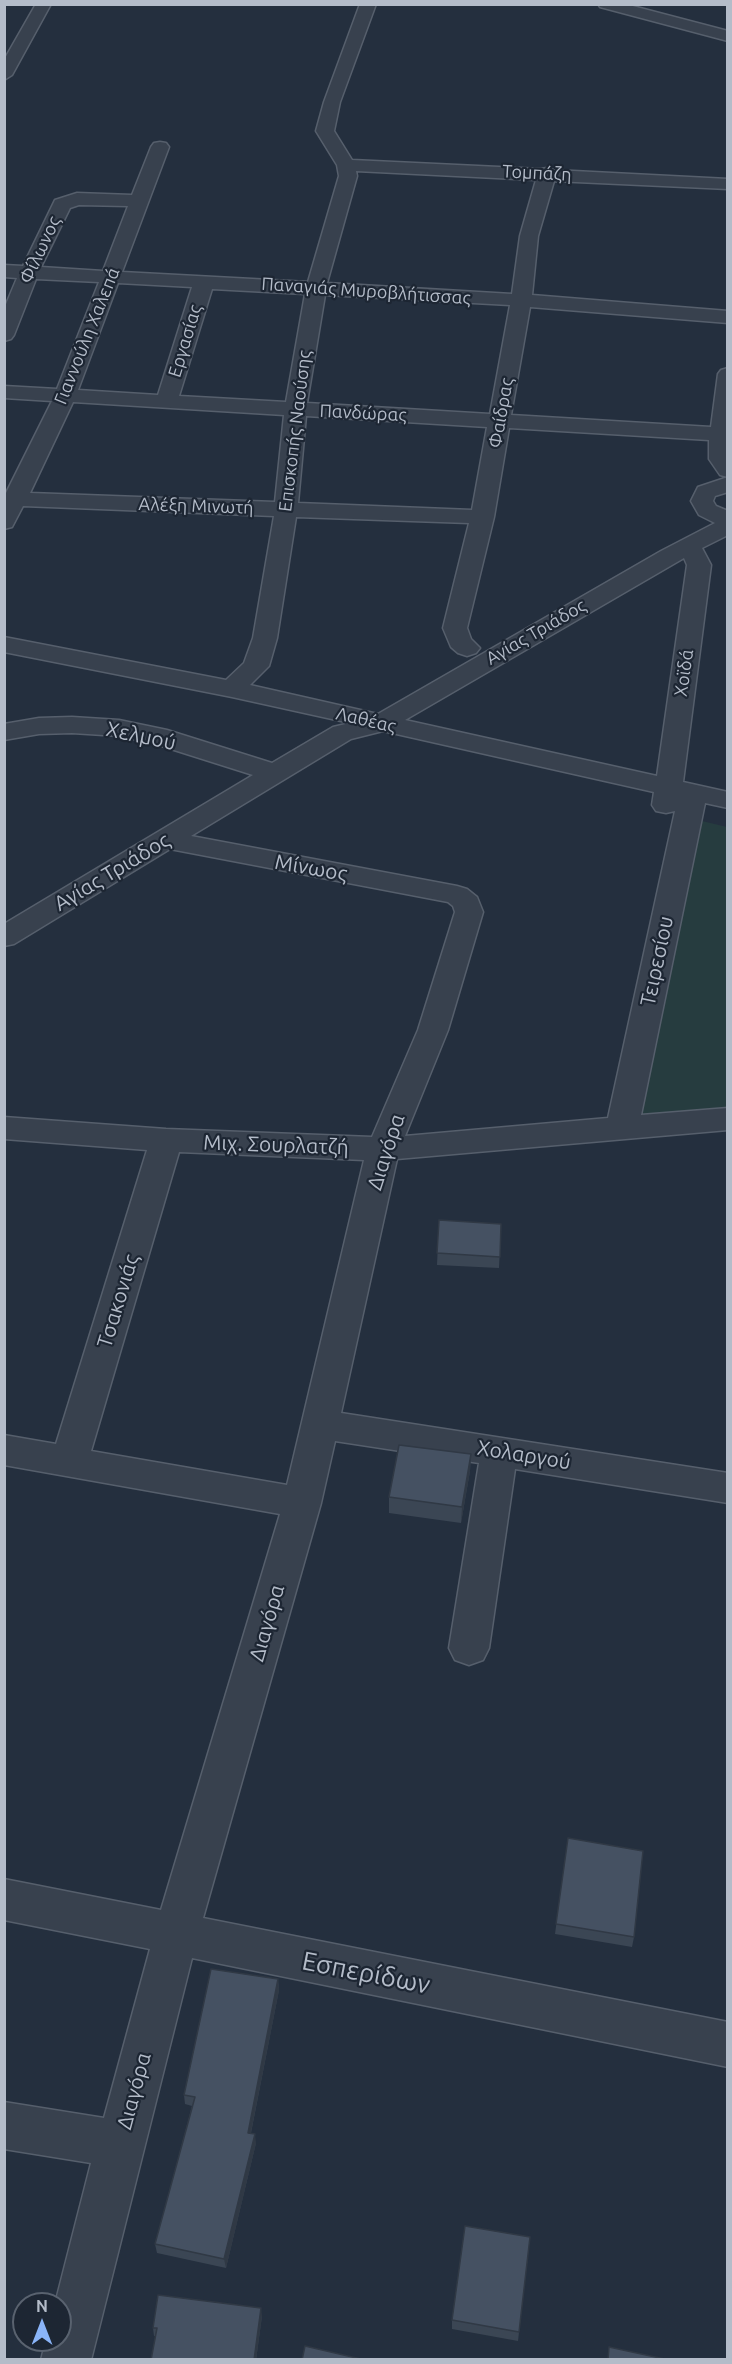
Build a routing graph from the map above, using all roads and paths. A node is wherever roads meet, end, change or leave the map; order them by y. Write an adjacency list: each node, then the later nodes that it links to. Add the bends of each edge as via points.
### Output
1 (44, 4): 5 (street)
2 (368, 4): 7 (street, via 325,131)
3 (605, 4): 4 (street)
4 (728, 36)
5 (4, 75)
6 (160, 147): 10 (street, Γιαννούλη Χαλεπά)
7 (346, 165): 8 (street, Τομπάζη); 15 (street, Επισκοπής Ναούσης, via 348,176)
8 (547, 173): 9 (street, Τομπάζη); 16 (street, Φαίδρας, via 530,236)
9 (728, 184)
10 (138, 201): 12 (street, Φίλωνος, via 77,199 62,204); 13 (street, Γιαννούλη Χαλεπά)
11 (4, 271): 12 (street, Παναγιάς Μυροβλήτισσας)
12 (29, 273): 13 (street, Παναγιάς Μυροβλήτισσας); 18 (street, Φίλωνος)
13 (111, 276): 14 (street, Παναγιάς Μυροβλήτισσας); 21 (street, Γιαννούλη Χαλεπά)
14 (204, 281): 15 (street, Παναγιάς Μυροβλήτισσας); 22 (street, Εργασίας)
15 (316, 288): 16 (street, Παναγιάς Μυροβλήτισσας); 23 (street, Επισκοπής Ναούσης)
16 (521, 300): 17 (street, Παναγιάς Μυροβλήτισσας); 24 (street, Φαίδρας)
17 (728, 317)
18 (4, 335)
19 (728, 375): 25 (street)
20 (4, 392): 21 (street, Πανδώρας)
21 (65, 396): 22 (street, Πανδώρας); 27 (street, Γιαννούλη Χαλεπά)
22 (167, 401): 23 (street, Πανδώρας)
23 (295, 409): 24 (street, Πανδώρας); 29 (street, Επισκοπής Ναούσης)
24 (500, 421): 25 (street, Πανδώρας); 30 (street, Φαίδρας)
25 (723, 436): 28 (street, via 704,477)
26 (728, 484): 28 (street, Αγίας Τριάδος)
27 (16, 499): 29 (street, Αλέξη Μινωτή); 31 (street, Γιαννούλη Χαλεπά)
28 (714, 507): 35 (street, Αγίας Τριάδος)
29 (286, 510): 30 (street, Αλέξη Μινωτή); 37 (street, Επισκοπής Ναούσης, via 265,638 256,666)
30 (482, 517): 35 (street, Φαίδρας, via 455,628)
31 (4, 522)
32 (728, 525): 33 (street, Αγίας Τριάδος)
33 (686, 547): 38 (street, Αγίας Τριάδος); 42 (street, Χοϊδά, via 699,565)
34 (4, 644): 37 (street, Λαθέας)
35 (467, 648): 39 (street, Αγίας Τριάδος)
36 (4, 664): 39 (street, Λαθέας)
37 (232, 689): 39 (street, Λαθέας)
38 (381, 723): 39 (street, Λαθέας); 42 (street, Λαθέας)
39 (348, 725): 41 (street, Αγίας Τριάδος); 42 (street, Λαθέας)
40 (4, 732): 41 (street, Χελμού, via 61,726 119,728 158,736)
41 (275, 773): 45 (street, Αγίας Τριάδος)
42 (679, 799): 43 (street, Λαθέας); 44 (street, Λαθέας); 50 (street, Τειρεσίου)
43 (728, 800)
44 (728, 818)
45 (166, 840): 46 (street, Μίνωος); 47 (street, Αγίας Τριάδος)
46 (457, 895): 52 (street, Διαγόρα, via 467,903 469,912 433,1030)
47 (4, 937)
48 (728, 1119): 50 (street, Μιχ. Σουρλατζή)
49 (4, 1128): 51 (street, Μιχ. Σουρλατζή)
50 (622, 1129): 52 (street, Μιχ. Σουρλατζή)
51 (166, 1140): 52 (street, Μιχ. Σουρλατζή); 56 (street, Τσακονιάς)
52 (383, 1149): 53 (street, Διαγόρα)
53 (321, 1424): 55 (street, Χολαργού); 58 (street, Διαγόρα)
54 (4, 1450): 56 (street)
55 (499, 1451): 57 (street, Χολαργού); 59 (street)
56 (69, 1461): 58 (street)
57 (728, 1488)
58 (302, 1503): 61 (street, Διαγόρα)
59 (469, 1648)
60 (4, 1899): 61 (street, Εσπερίδων)
61 (176, 1935): 62 (street, Εσπερίδων); 64 (street, Διαγόρα)
62 (728, 2045)
63 (4, 2125): 64 (street)
64 (120, 2144): 65 (street, Διαγόρα)
65 (66, 2360)

